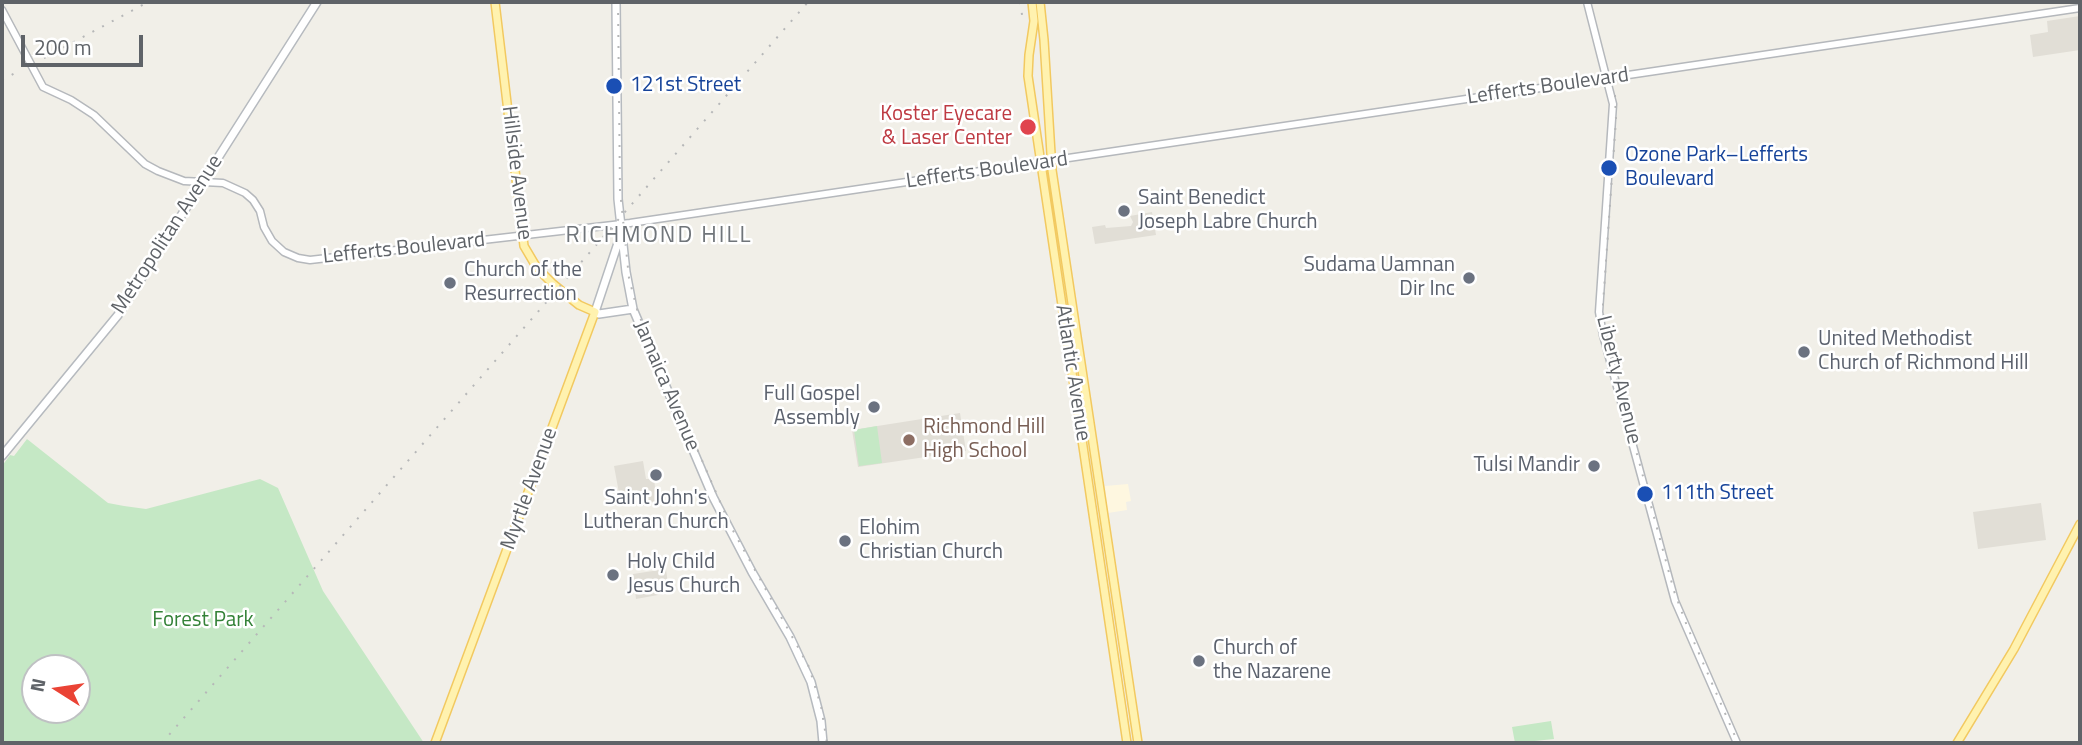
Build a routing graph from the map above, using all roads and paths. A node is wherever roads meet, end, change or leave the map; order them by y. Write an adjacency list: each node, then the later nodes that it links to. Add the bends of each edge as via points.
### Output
1 (317, 2): 12 (main road, Metropolitan Avenue)
2 (495, 2): 15 (main road, Hillside Avenue)
3 (616, 2): 13 (main road, Jamaica Avenue, via 616,166)
4 (1032, 2): 11 (main road, Atlantic Avenue, via 1028,76)
5 (1040, 2): 10 (main road, Atlantic Avenue)
6 (1587, 2): 9 (street, Liberty Avenue)
7 (2080, 8): 9 (street, Lefferts Boulevard)
8 (2, 10): 12 (street, Lefferts Boulevard, via 43,87 94,115 145,164 170,177)
9 (1608, 79): 10 (street, Lefferts Boulevard); 27 (street, Liberty Avenue, via 1613,113 1599,312 1603,335 1675,601)
10 (1052, 161): 11 (street, Lefferts Boulevard); 26 (main road, Atlantic Avenue)
11 (1041, 163): 13 (street, Lefferts Boulevard); 25 (main road, Atlantic Avenue)
12 (203, 181): 15 (street, Lefferts Boulevard, via 223,183 245,193 260,211 272,241 298,258); 20 (main road, Metropolitan Avenue, via 118,315)
13 (621, 224): 14 (main road, Jamaica Avenue); 15 (street, Lefferts Boulevard)
14 (621, 234): 16 (main road, Jamaica Avenue); 17 (main road, Myrtle Avenue)
15 (522, 236): 19 (main road, Hillside Avenue, via 537,268 565,295)
16 (624, 258): 17 (main road); 18 (main road, Jamaica Avenue)
17 (613, 260): 19 (main road, Myrtle Avenue)
18 (633, 309): 19 (main road); 24 (main road, Jamaica Avenue, via 714,500 811,682)
19 (595, 312): 23 (main road, Myrtle Avenue)
20 (2, 456)
21 (2080, 524): 22 (main road)
22 (2078, 534): 28 (main road)
23 (435, 743)
24 (823, 743)
25 (1127, 743)
26 (1138, 743)
27 (1737, 743)
28 (1957, 743)

